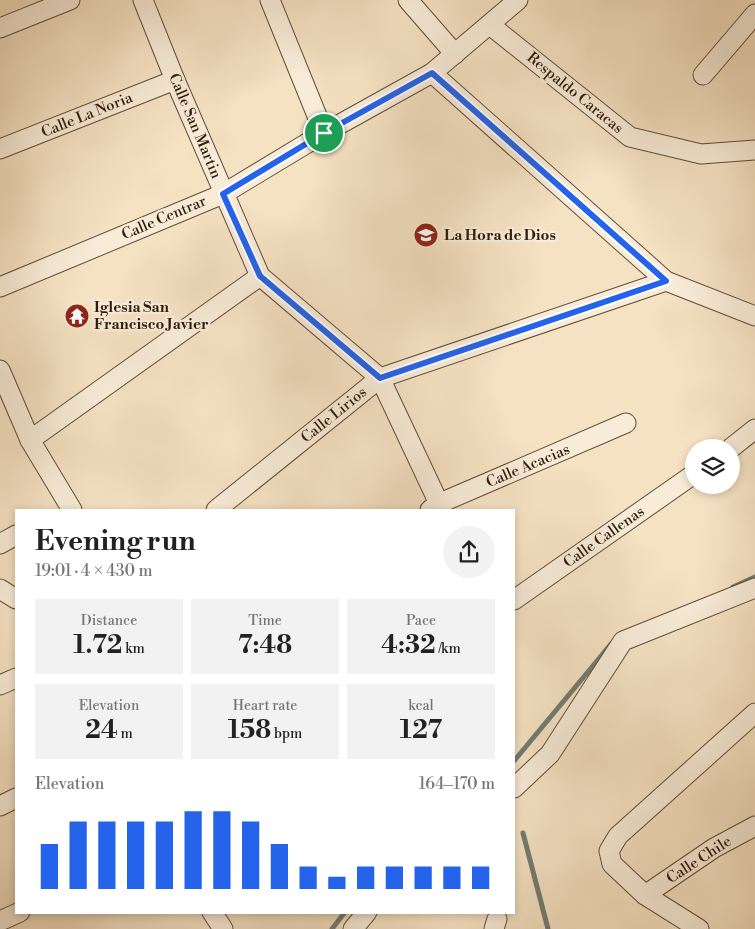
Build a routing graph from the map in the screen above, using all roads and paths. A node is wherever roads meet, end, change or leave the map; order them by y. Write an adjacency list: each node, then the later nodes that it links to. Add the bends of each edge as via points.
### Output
1 (70, 0): 10 (street)
2 (144, 0): 15 (street, Calle San Martin)
3 (270, 0): 16 (street)
4 (408, 0): 12 (street)
5 (518, 0): 9 (street, Calle Centrar)
6 (746, 0): 7 (street)
7 (755, 6)
8 (755, 14): 11 (street)
9 (490, 25): 12 (street, Calle Centrar); 18 (street, Respaldo Caracas, via 630,137 701,154)
10 (0, 28)
11 (749, 34): 14 (street)
12 (455, 54): 13 (street, Calle Centrar)
13 (432, 73): 16 (street, Calle Centrar); 21 (street)
14 (703, 75)
15 (175, 80): 17 (street, Calle La Noria); 19 (street, Calle San Martin)
16 (324, 133): 19 (street, Calle Centrar)
17 (0, 149)
18 (755, 150)
19 (223, 194): 20 (street, Calle San Martin); 22 (street, Calle Centrar)
20 (260, 276): 25 (street, Calle San Martin); 28 (street)
21 (666, 281): 23 (street); 25 (street, Calle Lirios)
22 (0, 287)
23 (755, 316)
24 (0, 370): 28 (street)
25 (380, 378): 31 (street, Calle San Martin); 33 (street, Calle Lirios)
26 (626, 423): 31 (street, Calle Acacias)
27 (755, 429): 29 (street)
28 (30, 440): 32 (street)
29 (740, 441)
30 (685, 480): 39 (street, Calle Callenas)
31 (437, 508)
32 (69, 509)
33 (217, 509)
34 (15, 536): 35 (street)
35 (0, 544)
36 (755, 588): 43 (street, via 623,642 550,754)
37 (0, 589): 38 (street)
38 (15, 598)
39 (515, 599)
40 (15, 678): 41 (street)
41 (0, 685)
42 (755, 713): 47 (street, via 618,836 609,851 612,864)
43 (515, 787)
44 (15, 798): 45 (street)
45 (0, 806)
46 (755, 826): 47 (street, Calle Chile, via 714,848)
47 (645, 895): 54 (street)
48 (16, 914): 51 (street)
49 (213, 914): 52 (street)
50 (365, 914): 53 (street)
51 (0, 921)
52 (222, 929)
53 (353, 929)
54 (699, 929)

